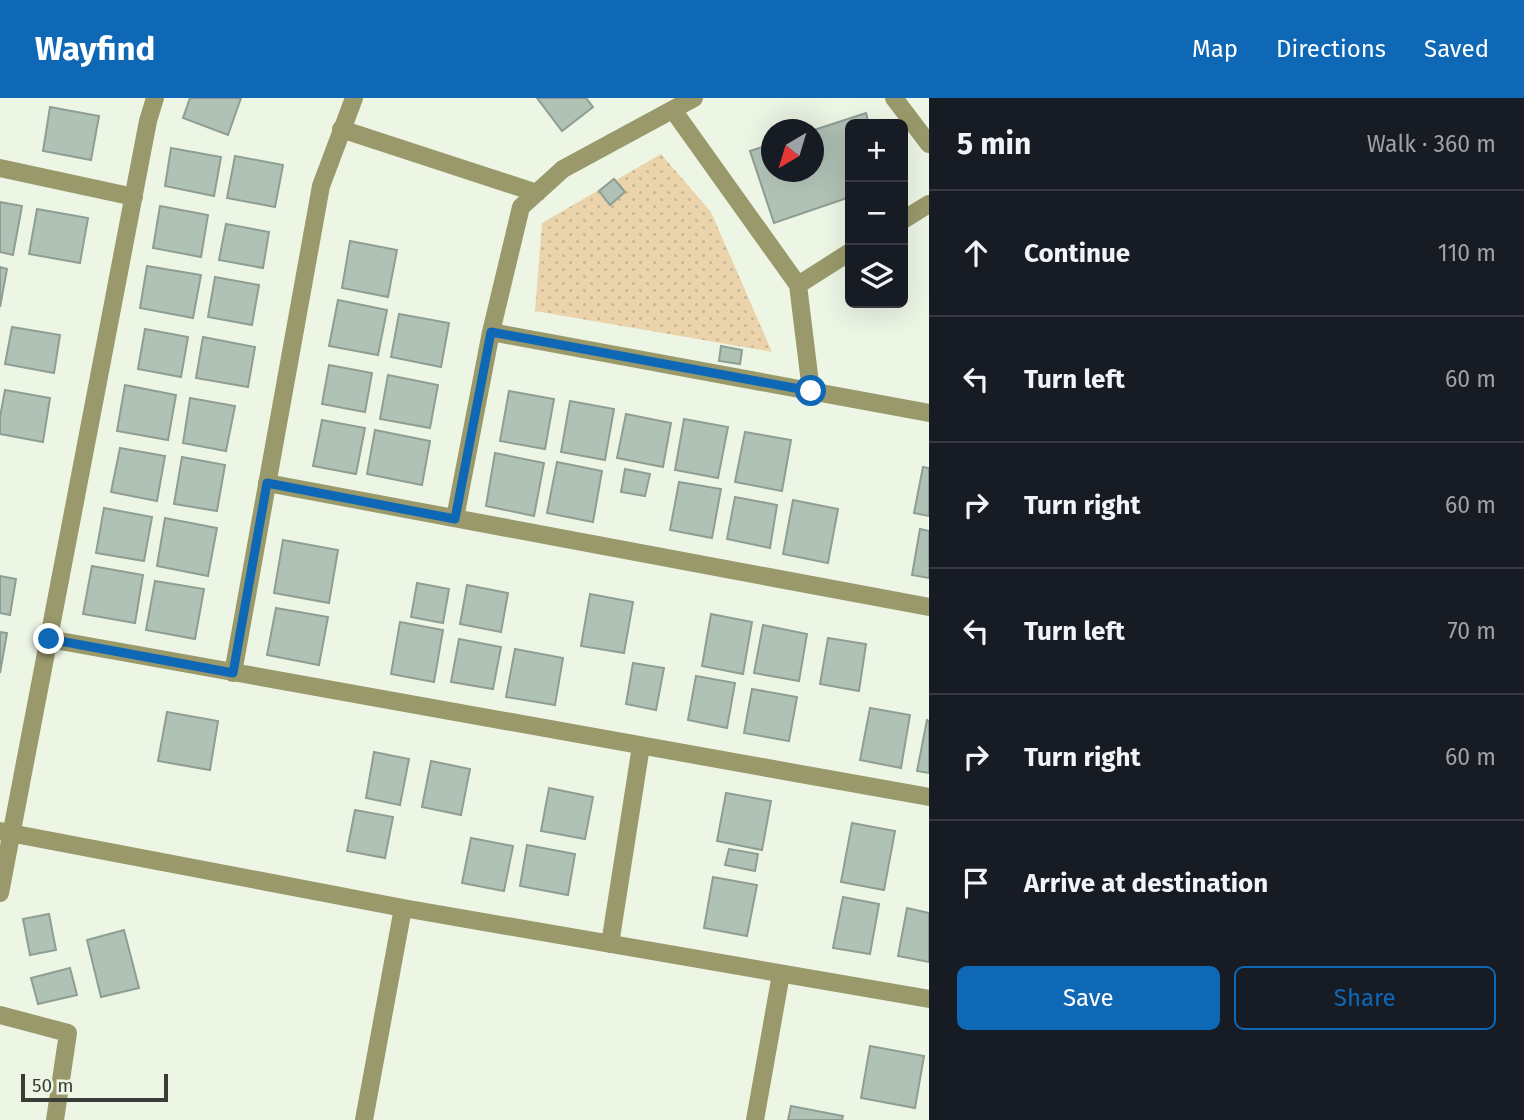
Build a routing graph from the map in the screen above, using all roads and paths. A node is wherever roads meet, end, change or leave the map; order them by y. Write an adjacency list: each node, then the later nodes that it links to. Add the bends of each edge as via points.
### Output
1 (155, 98): 10 (street)
2 (694, 98): 5 (street)
3 (894, 98): 7 (street)
4 (351, 99): 6 (street)
5 (673, 110): 9 (street, via 563,169); 14 (street)
6 (341, 129): 9 (street); 18 (street, via 321,186)
7 (929, 144)
8 (0, 168): 10 (street)
9 (537, 193): 15 (street, via 521,207)
10 (134, 197): 21 (street)
11 (929, 204): 12 (street)
12 (908, 217)
13 (845, 255): 14 (street)
14 (798, 285): 16 (street)
15 (491, 332): 16 (street); 19 (street)
16 (811, 391): 17 (street)
17 (929, 413)
18 (267, 483): 19 (street); 22 (street)
19 (455, 519): 20 (street)
20 (929, 607)
21 (49, 639): 22 (street); 25 (street)
22 (233, 673): 23 (street)
23 (641, 746): 24 (street); 28 (street)
24 (929, 797)
25 (6, 832): 26 (street); 27 (street)
26 (0, 893)
27 (403, 908): 28 (street); 33 (street)
28 (610, 944): 29 (street)
29 (781, 974): 30 (street); 34 (street)
30 (929, 999)
31 (0, 1015): 32 (street, via 68,1033)
32 (55, 1120)
33 (364, 1120)
34 (755, 1120)

